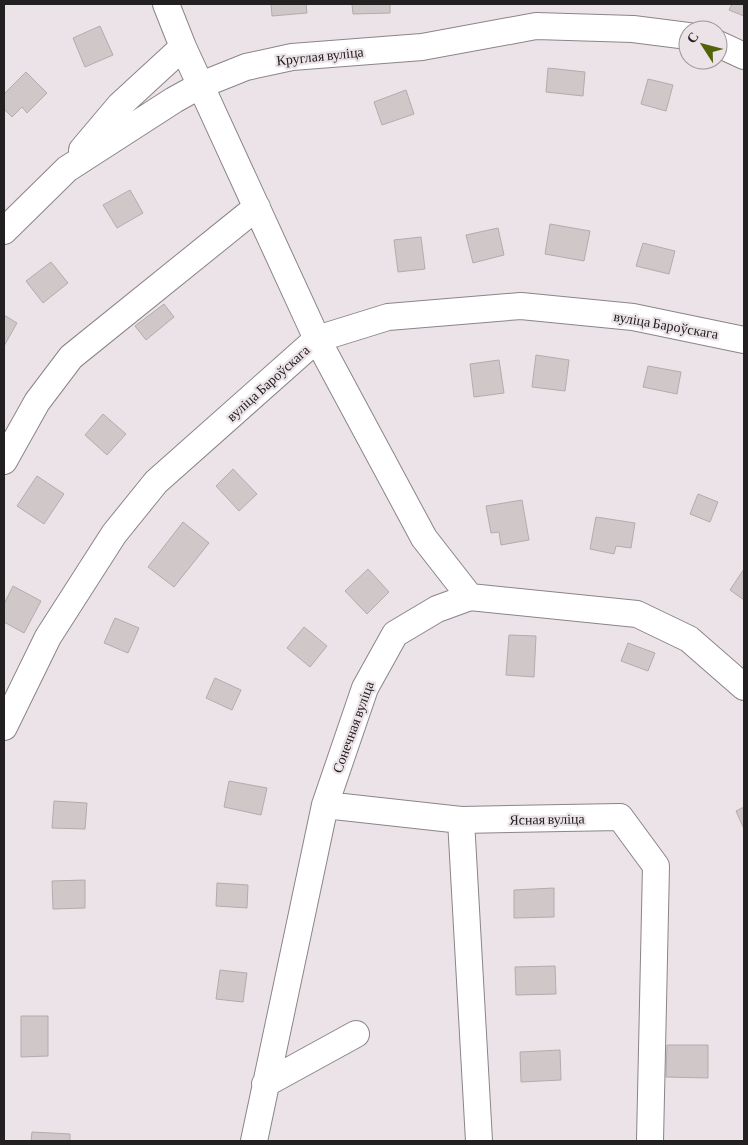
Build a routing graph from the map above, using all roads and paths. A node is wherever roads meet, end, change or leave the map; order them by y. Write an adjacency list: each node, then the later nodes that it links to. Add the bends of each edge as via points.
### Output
1 (166, 4): 3 (street)
2 (678, 35): 6 (street, Круглая вуліца, via 633,29 536,26 422,47 292,57 246,67)
3 (183, 47): 6 (street); 7 (street, via 120,104)
4 (728, 49): 5 (street)
5 (744, 56)
6 (201, 85): 7 (street, Круглая вуліца); 8 (street)
7 (67, 169): 9 (street, Круглая вуліца)
8 (257, 207): 10 (street); 12 (street, via 71,357 37,402)
9 (4, 231)
10 (318, 339): 11 (street, вуліца Бароўскага, via 388,317 521,306 633,317); 13 (street, via 424,538); 15 (street, вуліца Бароўскага, via 156,482 114,534 48,637)
11 (744, 340)
12 (4, 460)
13 (470, 597): 14 (street, Сонечная вуліца, via 637,614 688,639); 16 (street, Сонечная вуліца, via 437,609 395,634 365,688)
14 (744, 687)
15 (4, 727)
16 (325, 805): 17 (street); 19 (street, Сонечная вуліца)
17 (461, 820): 21 (street); 22 (street, Ясная вуліца, via 620,818 656,866)
18 (356, 1034): 19 (street)
19 (264, 1084): 20 (street, Сонечная вуліца)
20 (254, 1141)
21 (479, 1141)
22 (650, 1141)

